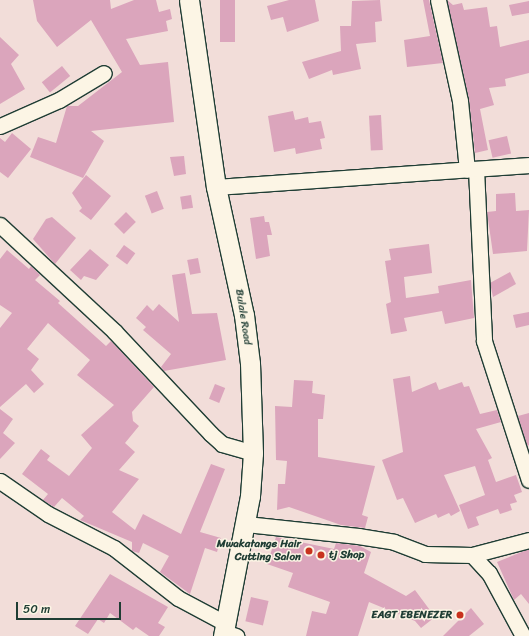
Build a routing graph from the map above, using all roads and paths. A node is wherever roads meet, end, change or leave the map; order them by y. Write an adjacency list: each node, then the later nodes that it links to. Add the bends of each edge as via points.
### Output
1 (189, 0): 7 (street, Bulale Road)
2 (438, 0): 6 (street, via 460,101)
3 (104, 73): 4 (street, via 59,100)
4 (0, 126)
5 (529, 165): 6 (street)
6 (471, 169): 7 (street); 10 (street, via 484,341)
7 (216, 187): 9 (street, Bulale Road, via 244,315 250,363)
8 (0, 225): 9 (street, via 114,331 222,444)
9 (253, 453): 12 (street, Bulale Road)
10 (529, 480)
11 (0, 481): 15 (street, via 24,500 114,548 178,598)
12 (246, 524): 14 (street, via 394,542 425,554); 15 (street, Bulale Road)
13 (529, 540): 14 (street)
14 (472, 555): 16 (street, via 489,573)
15 (228, 632)
16 (523, 636)

